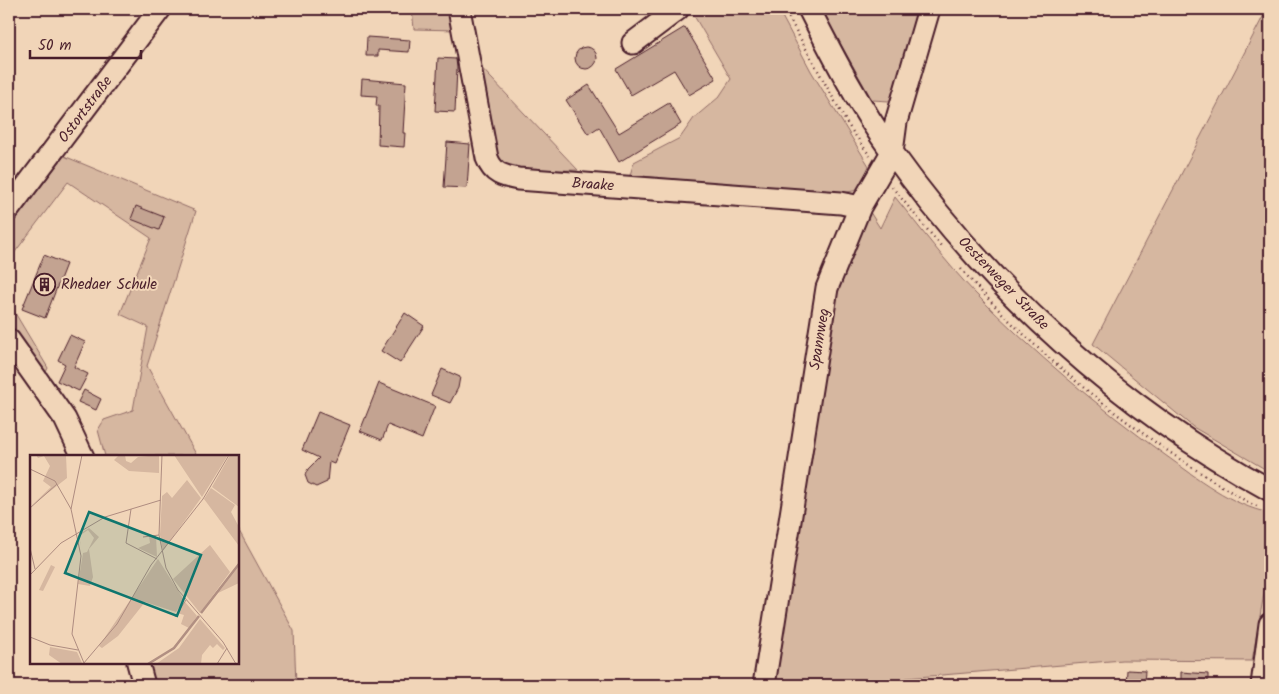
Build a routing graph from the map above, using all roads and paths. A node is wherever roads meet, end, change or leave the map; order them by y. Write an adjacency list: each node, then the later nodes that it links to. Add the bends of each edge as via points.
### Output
1 (160, 9): 9 (street, Ostortstraße)
2 (459, 9): 8 (street, Braake, via 487,158 490,168 500,175)
3 (678, 9): 6 (street)
4 (809, 9): 7 (street, Oesterweger Straße, via 836,61)
5 (929, 9): 7 (street, Spannweg, via 896,122)
6 (633, 43)
7 (892, 152): 8 (street, Spannweg); 12 (street, Oesterweger Straße, via 980,261 1056,337 1135,404)
8 (860, 207): 16 (street, Spannweg, via 827,288)
9 (9, 209)
10 (9, 340): 11 (street, via 65,420)
11 (82, 455)
12 (1270, 490)
13 (1270, 624): 17 (street)
14 (138, 664): 15 (street)
15 (144, 685)
16 (764, 685)
17 (1262, 685)

